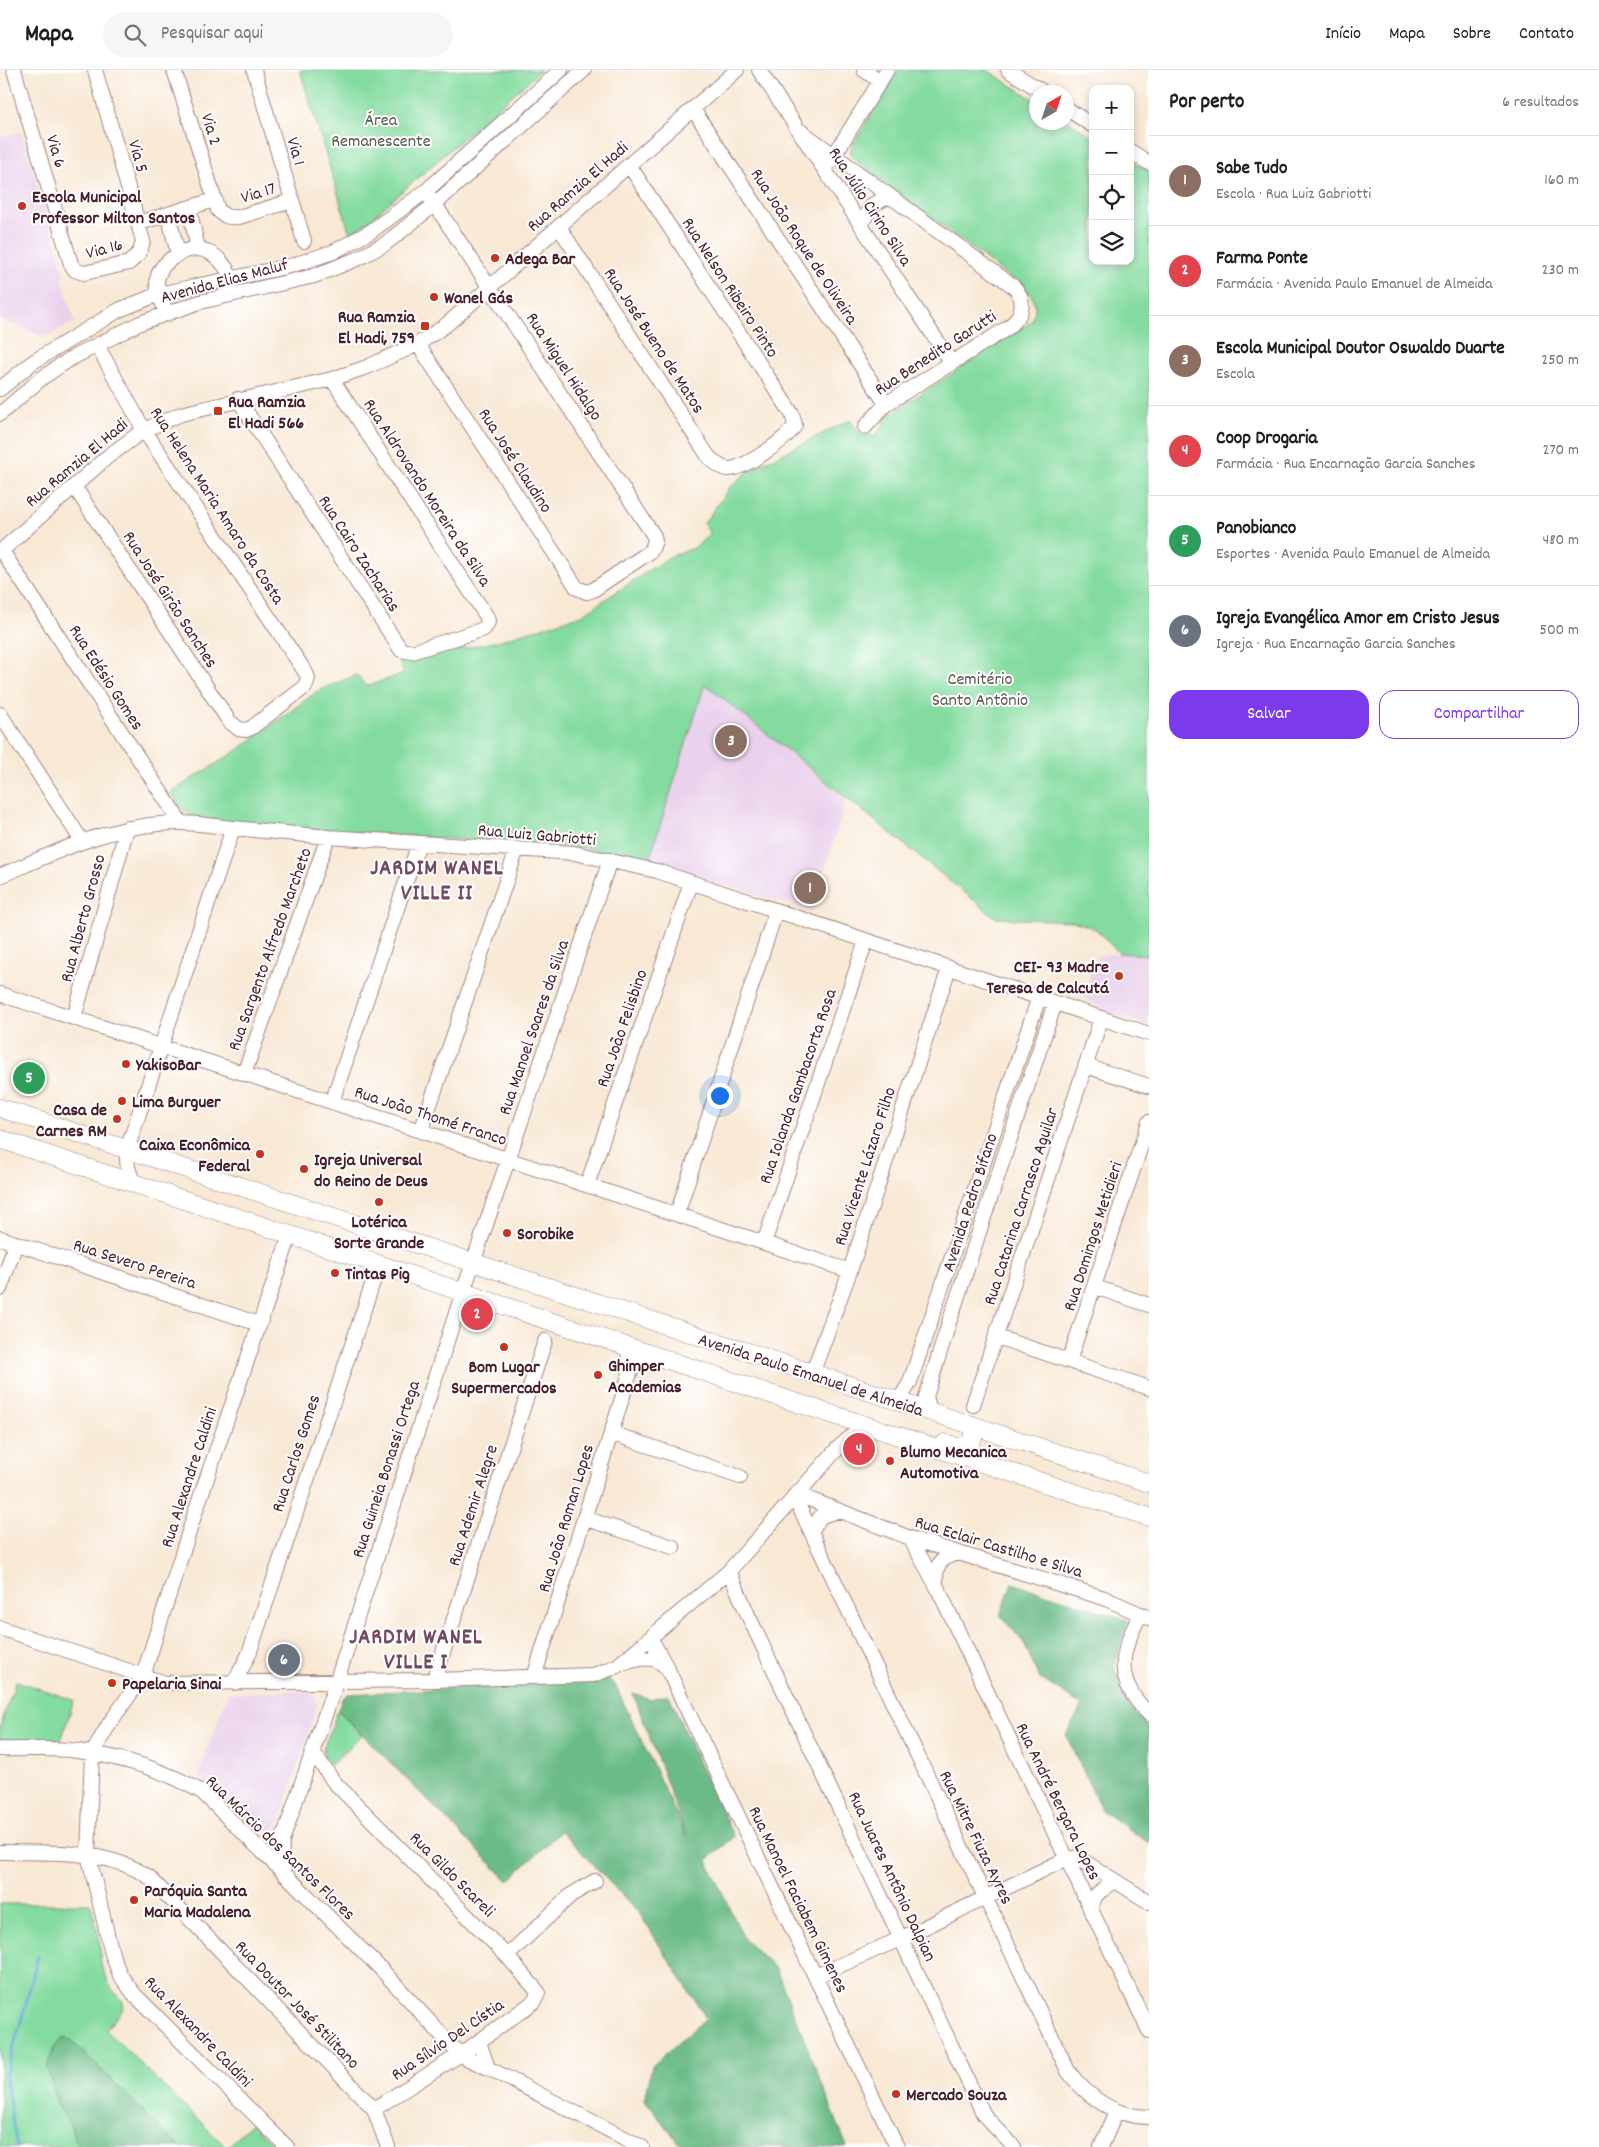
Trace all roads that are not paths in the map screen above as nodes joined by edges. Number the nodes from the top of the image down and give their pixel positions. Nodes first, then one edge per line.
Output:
1 (14, 70) edge
2 (95, 70) edge
3 (174, 70) edge
4 (254, 70) edge
5 (561, 70) edge
6 (584, 70) edge
7 (737, 70) edge
8 (759, 70) edge
9 (864, 70) edge
10 (1008, 70) edge
11 (884, 75) edge
12 (1032, 85) edge
13 (693, 109) junction
14 (1074, 113) edge
15 (1089, 123) edge
16 (798, 129) junction
17 (1134, 153) edge
18 (834, 155) junction
19 (1149, 163) edge
20 (629, 165) junction
21 (828, 175) junction
22 (426, 191) junction
23 (890, 196) junction
24 (214, 200) junction
25 (292, 202) junction
26 (435, 204) junction
27 (189, 208) junction
28 (168, 214) junction
29 (139, 223) junction
30 (861, 225) junction
31 (559, 227) junction
32 (304, 241) dead end
33 (198, 249) junction
34 (140, 252) joint
35 (178, 254) junction
36 (75, 270) joint
37 (230, 278) junction
38 (490, 287) junction
39 (159, 294) junction
40 (200, 302) junction
41 (167, 314) junction
42 (418, 344) junction
43 (97, 346) junction
44 (951, 362) junction
45 (332, 379) junction
46 (0, 389) edge
47 (238, 399) junction
48 (886, 404) junction
49 (0, 414) edge
50 (865, 427) dead end
51 (144, 430) junction
52 (726, 469) joint
53 (74, 486) junction
54 (1, 552) edge
55 (587, 592) joint
56 (487, 626) joint
57 (0, 714) edge
58 (239, 729) joint
59 (180, 823) junction
60 (126, 828) junction
61 (233, 828) junction
62 (328, 837) junction
63 (82, 841) junction
64 (419, 843) junction
65 (517, 849) junction
66 (610, 860) junction
67 (0, 876) edge
68 (691, 883) junction
69 (776, 911) junction
70 (866, 941) junction
71 (949, 968) junction
72 (0, 994) edge
73 (1039, 997) junction
74 (1055, 1003) junction
75 (74, 1018) junction
76 (1101, 1019) junction
77 (1149, 1034) edge
78 (162, 1047) junction
79 (1086, 1066) junction
80 (244, 1074) junction
81 (1149, 1086) edge
82 (332, 1102) junction
83 (0, 1108) edge
84 (1149, 1122) edge
85 (421, 1131) junction
86 (0, 1139) edge
87 (127, 1150) junction
88 (508, 1159) junction
89 (135, 1184) junction
90 (587, 1185) junction
91 (677, 1214) junction
92 (290, 1235) junction
93 (0, 1238) edge
94 (764, 1243) junction
95 (16, 1244) junction
96 (472, 1263) junction
97 (379, 1264) junction
98 (850, 1270) junction
99 (1095, 1287) junction
100 (0, 1289) edge
101 (462, 1292) junction
102 (1149, 1305) edge
103 (538, 1318) junction
104 (931, 1321) junction
105 (259, 1324) junction
106 (560, 1324) junction
107 (948, 1326) junction
108 (997, 1338) junction
109 (545, 1341) junction
110 (627, 1346) junction
111 (650, 1354) junction
112 (1069, 1361) junction
113 (631, 1370) junction
114 (812, 1374) junction
115 (1149, 1388) edge
116 (895, 1401) junction
117 (973, 1405) junction
118 (931, 1413) junction
119 (833, 1414) junction
120 (954, 1420) junction
121 (973, 1425) junction
122 (869, 1426) junction
123 (888, 1432) junction
124 (611, 1433) junction
125 (838, 1448) junction
126 (814, 1473) junction
127 (740, 1477) dead end
128 (1149, 1484) edge
129 (795, 1495) junction
130 (837, 1511) junction
131 (1149, 1516) edge
132 (584, 1518) junction
133 (772, 1521) junction
134 (811, 1531) junction
135 (910, 1538) junction
136 (933, 1546) junction
137 (673, 1547) dead end
138 (958, 1554) junction
139 (920, 1557) junction
140 (936, 1568) junction
141 (725, 1575) junction
142 (937, 1587) junction
143 (707, 1591) junction
144 (732, 1592) junction
145 (748, 1615) junction
146 (1145, 1616) edge
147 (0, 1628) edge
148 (651, 1638) junction
149 (249, 1654) junction
150 (344, 1658) junction
151 (617, 1666) junction
152 (667, 1668) junction
153 (143, 1676) junction
154 (534, 1677) junction
155 (337, 1680) junction
156 (367, 1680) junction
157 (434, 1680) junction
158 (309, 1681) junction
159 (264, 1682) junction
160 (234, 1683) junction
161 (326, 1713) junction
162 (1149, 1714) edge
163 (109, 1724) junction
164 (0, 1749) edge
165 (312, 1752) junction
166 (92, 1754) junction
167 (126, 1762) junction
168 (303, 1781) junction
169 (334, 1782) junction
170 (1056, 1840) junction
171 (282, 1841) junction
172 (254, 1843) junction
173 (0, 1852) edge
174 (88, 1854) junction
175 (1066, 1859) junction
176 (1085, 1862) junction
177 (285, 1875) junction
178 (595, 1881) dead end
179 (1114, 1881) junction
180 (985, 1897) junction
181 (1149, 1902) edge
182 (1090, 1909) junction
183 (902, 1938) junction
184 (507, 1956) junction
185 (816, 1976) junction
186 (538, 1997) joint
187 (1135, 2002) junction
188 (1149, 2010) edge
189 (1149, 2030) edge
190 (479, 2042) junction
191 (460, 2055) junction
192 (488, 2068) junction
193 (374, 2109) junction
194 (1116, 2112) junction
195 (1149, 2117) edge
196 (287, 2147) edge
197 (388, 2147) edge
198 (642, 2147) edge
199 (897, 2147) edge
200 (1014, 2147) edge
201 (1101, 2147) edge

1 - 36 street, Via 6
2 - 29 street, Via 5
3 - 24 street, Via 2
4 - 25 street, Via 1
5 - 22 street, Avenida Elias Maluf
6 - 26 street, Avenida Elias Maluf
7 - 13 street, Rua Ramzia El Hadi
8 - 16 street, Rua Júlio Cirino Silva
9 - 11 street
10 - 12 street
11 - 18 street
13 - 20 street, Rua Ramzia El Hadi
13 - 48 street, Rua João Roque de Oliveira
14 - 15 street
16 - 18 street
16 - 21 street, Rua Júlio Cirino Silva
17 - 19 street
18 - 21 street
18 - 23 street
20 - 31 street, Rua Ramzia El Hadi
20 - 52 street, Rua Nelson Ribeiro Pinto
21 - 30 street, Rua Júlio Cirino Silva
22 - 26 street
22 - 37 street, Avenida Elias Maluf
23 - 30 street
23 - 44 street, Rua Benedito Garutti
24 - 25 street, Via 17
24 - 27 street
25 - 32 street, Via 1
26 - 38 street, Rua Miguel Hidalgo
26 - 40 street, Avenida Elias Maluf
27 - 28 street
27 - 33 street
28 - 29 street
28 - 35 street
29 - 34 street, Via 5
30 - 44 street, Rua Júlio Cirino Silva
31 - 38 street, Rua Ramzia El Hadi
31 - 52 street, Rua José Bueno de Matos
33 - 35 street
33 - 37 street
34 - 36 street, Via 16
35 - 39 street
37 - 39 street, Avenida Elias Maluf
37 - 40 street
38 - 42 street, Rua Ramzia El Hadi
38 - 55 street, Rua Miguel Hidalgo
39 - 41 street
39 - 46 street, Avenida Elias Maluf
40 - 41 street, Avenida Elias Maluf
41 - 43 street, Avenida Elias Maluf
42 - 45 street, Rua Ramzia El Hadi
42 - 55 street, Rua José Claudino
43 - 49 street, Avenida Elias Maluf
43 - 51 street, Rua Helena Maria Amaro da Costa
44 - 48 street, Rua Benedito Garutti
45 - 47 street, Rua Ramzia El Hadi
45 - 56 street, Rua Aldrovando Moreira da Silva
47 - 51 street, Rua Ramzia El Hadi
47 - 56 street, Rua Cairo Zacharias
48 - 50 street, Rua Benedito Garutti
51 - 53 street, Rua Ramzia El Hadi
51 - 58 street, Rua Helena Maria Amaro da Costa
53 - 54 street, Rua Ramzia El Hadi
53 - 58 street, Rua José Girão Sanches
54 - 59 street, Rua Edésio Gomes
57 - 63 street
59 - 60 street, Rua Luiz Gabriotti
59 - 61 street, Rua Luiz Gabriotti
60 - 63 street, Rua Luiz Gabriotti
60 - 75 street, Rua Alberto Grosso
61 - 62 street, Rua Luiz Gabriotti
61 - 78 street
62 - 64 street, Rua Luiz Gabriotti
62 - 80 street, Rua Sargento Alfredo Marcheto
63 - 67 street, Rua Luiz Gabriotti
64 - 65 street, Rua Luiz Gabriotti
64 - 82 street
65 - 66 street, Rua Luiz Gabriotti
65 - 85 street
66 - 68 street, Rua Luiz Gabriotti
66 - 88 street, Rua Manoel Soares da Silva
68 - 69 street, Rua Luiz Gabriotti
68 - 90 street, Rua João Felisbino
69 - 70 street, Rua Luiz Gabriotti
69 - 91 street
70 - 71 street, Rua Luiz Gabriotti
70 - 94 street, Rua Iolanda Gambacorta Rosa
71 - 73 street, Rua Luiz Gabriotti
71 - 98 street, Rua Vicente Lázaro Filho
72 - 75 street, Rua João Thomé Franco
73 - 74 street, Rua Luiz Gabriotti
73 - 104 street, Avenida Pedro Bifano
74 - 76 street, Rua Luiz Gabriotti
74 - 107 street, Avenida Pedro Bifano
75 - 78 street, Rua João Thomé Franco
76 - 77 street, Rua Luiz Gabriotti
76 - 79 street, Rua Catarina Carrasco Aguilar
78 - 80 street, Rua João Thomé Franco
78 - 87 street
79 - 81 street
79 - 108 street, Rua Catarina Carrasco Aguilar
80 - 82 street, Rua João Thomé Franco
82 - 85 street, Rua João Thomé Franco
83 - 87 main road, Avenida Paulo Emanuel de Almeida
84 - 99 street, Rua Domingos Metidieri
85 - 88 street, Rua João Thomé Franco
86 - 89 main road, Avenida Paulo Emanuel de Almeida
87 - 89 street
87 - 96 main road, Avenida Paulo Emanuel de Almeida
88 - 90 street, Rua João Thomé Franco
88 - 96 street, Rua Manoel Soares da Silva
89 - 92 main road, Avenida Paulo Emanuel de Almeida
90 - 91 street, Rua João Thomé Franco
91 - 94 street, Rua João Thomé Franco
92 - 97 main road, Avenida Paulo Emanuel de Almeida
92 - 105 street, Rua Alexandre Caldini
93 - 95 street, Rua Severo Pereira
94 - 98 street, Rua João Thomé Franco
95 - 100 street
95 - 105 street, Rua Severo Pereira
96 - 101 street
96 - 114 main road, Avenida Paulo Emanuel de Almeida
97 - 101 main road, Avenida Paulo Emanuel de Almeida
97 - 149 street, Rua Carlos Gomes
98 - 114 street, Rua Vicente Lázaro Filho
99 - 102 street
99 - 112 street, Rua Domingos Metidieri
101 - 103 main road, Avenida Paulo Emanuel de Almeida
101 - 150 street, Rua Guineia Bonassi Ortega
103 - 106 main road, Avenida Paulo Emanuel de Almeida
103 - 109 street
104 - 107 street
104 - 116 street, Avenida Pedro Bifano
105 - 153 street, Rua Alexandre Caldini
106 - 109 street, Rua Ademir Alegre
106 - 110 main road, Avenida Paulo Emanuel de Almeida
107 - 118 street, Avenida Pedro Bifano
108 - 112 street
108 - 117 street, Rua Catarina Carrasco Aguilar
109 - 157 street, Rua Ademir Alegre
110 - 111 main road, Avenida Paulo Emanuel de Almeida
110 - 113 street, Rua João Roman Lopes
111 - 113 street
111 - 119 main road, Avenida Paulo Emanuel de Almeida
112 - 115 street
113 - 124 street, Rua João Roman Lopes
114 - 116 main road, Avenida Paulo Emanuel de Almeida
116 - 118 main road, Avenida Paulo Emanuel de Almeida
117 - 120 street
117 - 121 street, Rua Catarina Carrasco Aguilar
118 - 120 main road, Avenida Paulo Emanuel de Almeida
119 - 122 main road, Avenida Paulo Emanuel de Almeida
119 - 125 street
120 - 121 main road, Avenida Paulo Emanuel de Almeida
121 - 123 main road
121 - 128 main road, Avenida Paulo Emanuel de Almeida
122 - 123 main road, Avenida Paulo Emanuel de Almeida
122 - 125 street
123 - 131 main road, Avenida Paulo Emanuel de Almeida
124 - 127 street
124 - 132 street, Rua João Roman Lopes
125 - 126 street
126 - 129 street
126 - 130 street, Rua Eclair Castilho e Silva
129 - 130 street, Rua Eclair Castilho e Silva
129 - 133 street
129 - 134 street, Rua Mitre Fiuza Ayres
130 - 134 street
130 - 135 street, Rua Eclair Castilho e Silva
132 - 137 street
132 - 154 street, Rua João Roman Lopes
133 - 134 street, Rua Mitre Fiuza Ayres
133 - 141 street
134 - 180 street, Rua Mitre Fiuza Ayres
135 - 136 street, Rua Eclair Castilho e Silva
135 - 139 street, Rua André Bergara Lopes
136 - 138 street, Rua Eclair Castilho e Silva
136 - 139 street
136 - 140 street, Rua André Bergara Lopes
138 - 140 street
138 - 146 street, Rua Eclair Castilho e Silva
139 - 142 street, Rua André Bergara Lopes
140 - 142 street, Rua André Bergara Lopes
141 - 143 street
141 - 144 street, Rua Juares Antônio Dalpian
141 - 145 street, Rua Juares Antônio Dalpian
142 - 170 street, Rua André Bergara Lopes
143 - 144 street
143 - 148 street
144 - 145 street, Rua Juares Antônio Dalpian
145 - 183 street, Rua Juares Antônio Dalpian
146 - 162 street
147 - 153 street
148 - 151 street
148 - 152 street, Rua Manoel Faciabem Gimenes
149 - 159 street
149 - 160 street, Rua Carlos Gomes
150 - 155 street, Rua Guineia Bonassi Ortega
150 - 156 street
151 - 152 street
151 - 154 street
152 - 185 street, Rua Manoel Faciabem Gimenes
153 - 160 street
153 - 163 street, Rua Alexandre Caldini
154 - 157 street
155 - 156 street
155 - 158 street
155 - 161 street, Rua Guineia Bonassi Ortega
156 - 157 street
158 - 159 street
158 - 161 street
159 - 160 street
161 - 165 street, Rua Guineia Bonassi Ortega
163 - 166 street, Rua Alexandre Caldini
163 - 167 street
164 - 166 street, Rua Márcio dos Santos Flores
165 - 168 street, Rua Guineia Bonassi Ortega
165 - 169 street, Rua Gildo Scareli
166 - 167 street, Rua Márcio dos Santos Flores
166 - 174 street, Rua Alexandre Caldini
167 - 172 street, Rua Márcio dos Santos Flores
168 - 169 street
168 - 171 street, Rua Guineia Bonassi Ortega
169 - 184 street, Rua Gildo Scareli
170 - 175 street, Rua André Bergara Lopes
170 - 176 street
171 - 172 street
171 - 177 street, Rua Guineia Bonassi Ortega
172 - 177 street, Rua Márcio dos Santos Flores
173 - 174 street, Rua Doutor José Stilitano
174 - 193 street, Rua Doutor José Stilitano
174 - 196 street, Rua Alexandre Caldini
175 - 176 street
175 - 180 street
175 - 182 street, Rua André Bergara Lopes
176 - 179 street
177 - 191 street, Rua Márcio dos Santos Flores
178 - 184 street
179 - 181 street
179 - 182 street
180 - 183 street
180 - 194 street, Rua Mitre Fiuza Ayres
182 - 187 street, Rua André Bergara Lopes
183 - 185 street
183 - 200 street, Rua Juares Antônio Dalpian
184 - 186 street, Rua Gildo Scareli
185 - 199 street, Rua Manoel Faciabem Gimenes
186 - 190 street, Rua Sílvio Del Cístia
187 - 188 street
187 - 189 street, Rua André Bergara Lopes
190 - 191 street, Rua Sílvio Del Cístia
190 - 192 street
191 - 192 street, Rua Márcio dos Santos Flores
191 - 193 street, Rua Sílvio Del Cístia
192 - 198 street, Rua Márcio dos Santos Flores
193 - 197 street, Rua Doutor José Stilitano
194 - 195 street, Rua Mitre Fiuza Ayres
194 - 201 street

